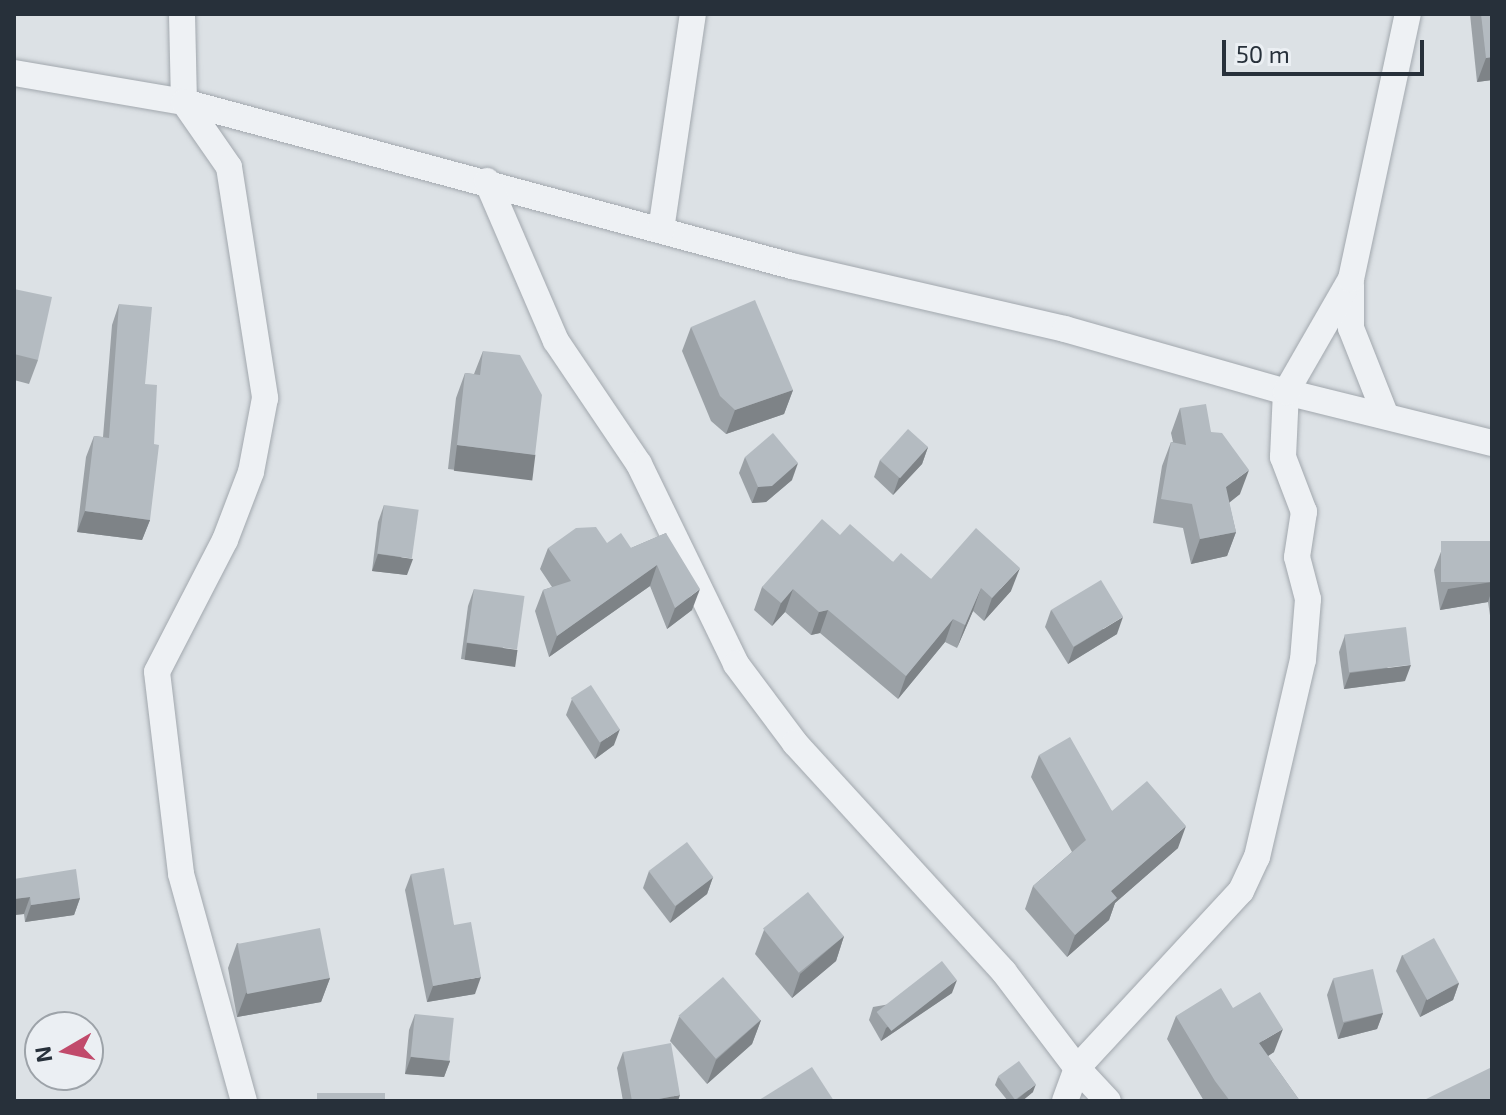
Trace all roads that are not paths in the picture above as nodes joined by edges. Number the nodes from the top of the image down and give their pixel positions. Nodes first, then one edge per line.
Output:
1 (182, 14) edge
2 (693, 14) edge
3 (1408, 14) edge
4 (14, 73) edge
5 (184, 102) junction
6 (487, 181) junction
7 (661, 230) junction
8 (1351, 279) junction
9 (1286, 392) junction
10 (1385, 414) junction
11 (1492, 443) edge
12 (1077, 1068) junction
13 (244, 1101) edge
14 (1065, 1101) edge
15 (1108, 1101) edge

1 - 5 street
2 - 7 street
3 - 8 street
4 - 5 street
5 - 6 street
5 - 13 street
6 - 7 street
6 - 12 street
7 - 9 street
8 - 9 street
8 - 10 street
9 - 10 street
9 - 12 street
10 - 11 street
12 - 14 street
12 - 15 street

